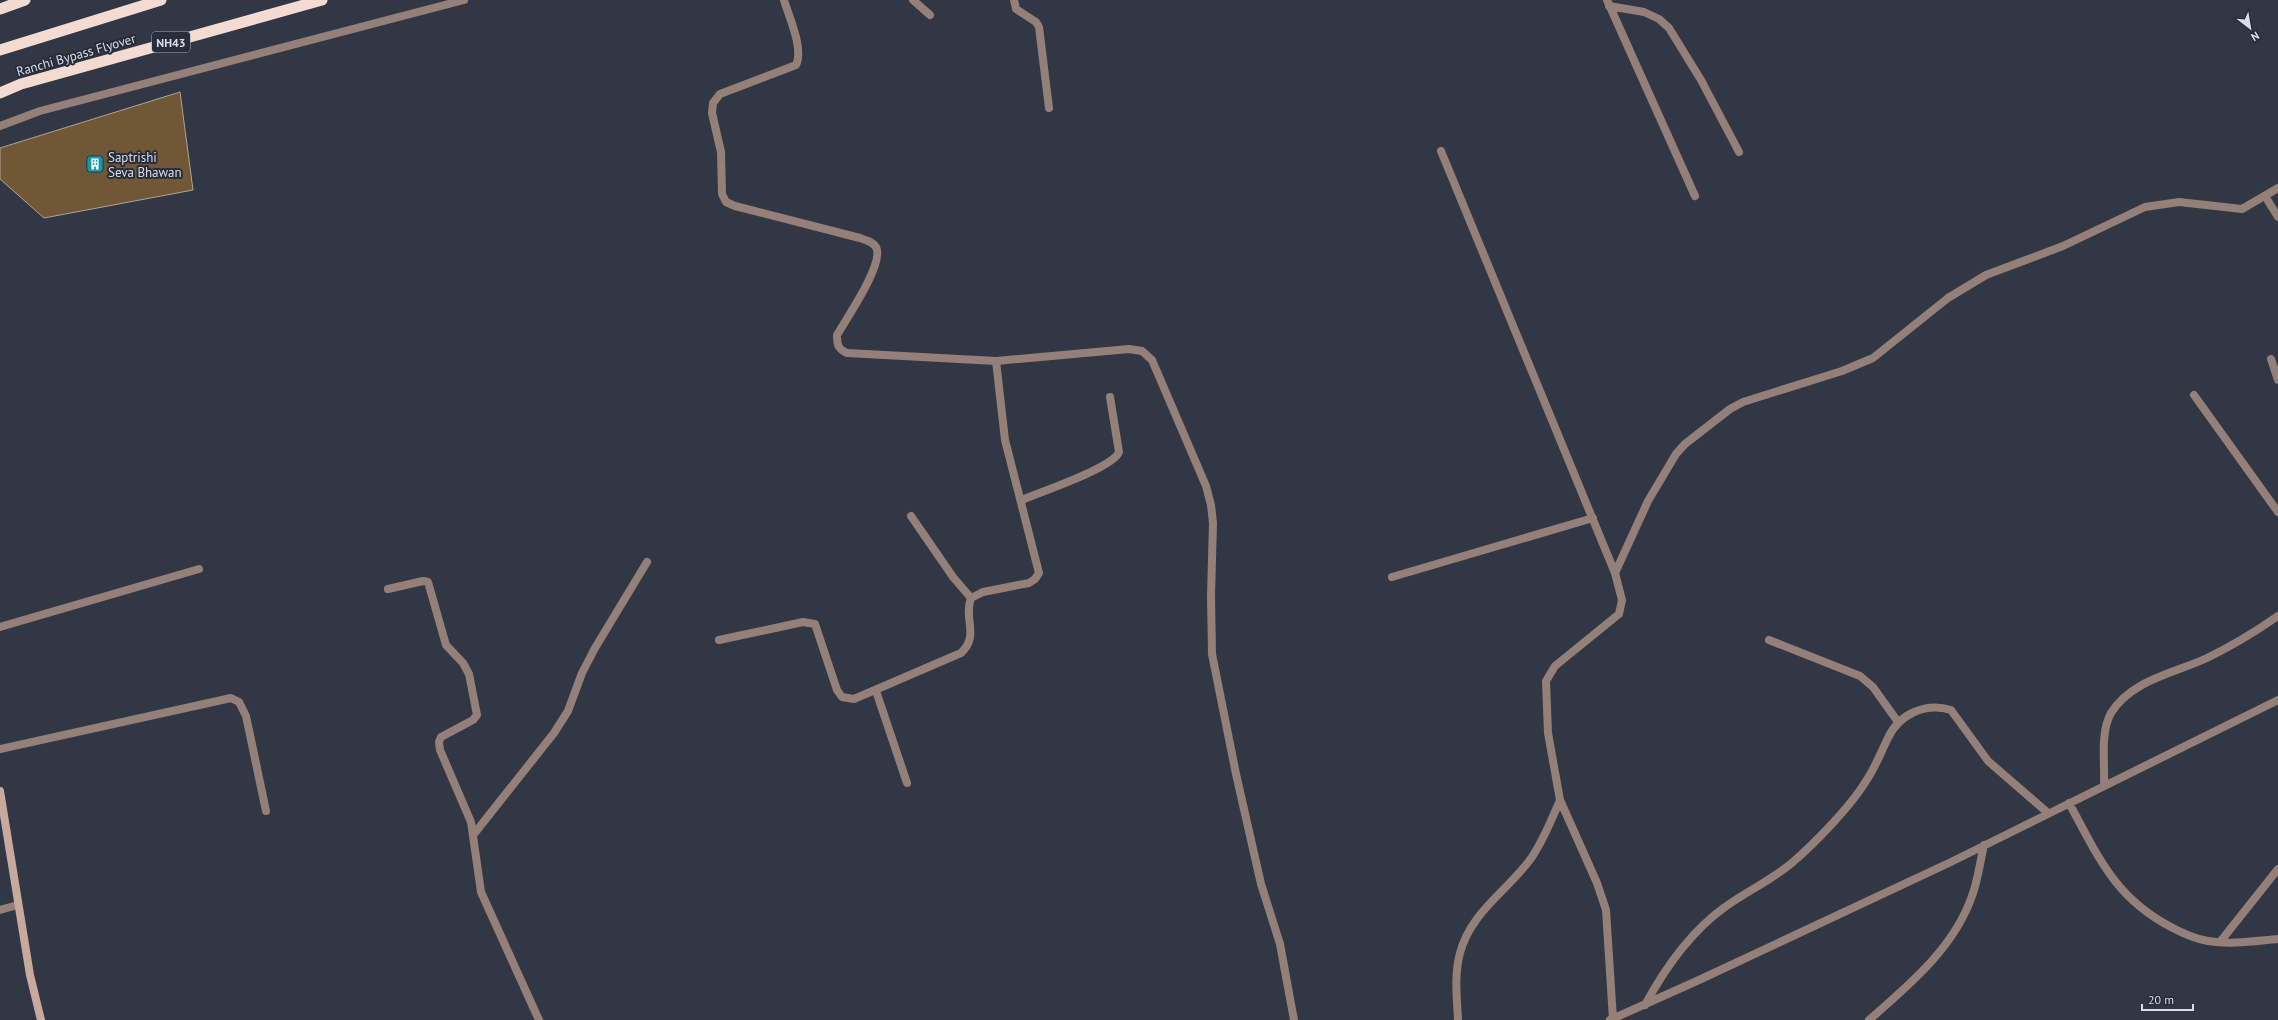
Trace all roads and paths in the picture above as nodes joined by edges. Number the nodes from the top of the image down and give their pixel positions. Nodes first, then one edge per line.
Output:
1 (25, 0) edge
2 (161, 0) edge
3 (322, 0) edge
4 (464, 0) edge
5 (784, 0) edge
6 (913, 0) edge
7 (1014, 0) edge
8 (1608, 3) edge
9 (0, 9) edge
10 (930, 15) dead end
11 (0, 50) edge
12 (0, 93) edge
13 (1049, 108) dead end
14 (0, 126) edge
15 (1441, 151) dead end
16 (1739, 152) dead end
17 (2278, 188) edge
18 (1695, 196) dead end
19 (2265, 196) junction
20 (2278, 217) edge
21 (2271, 359) dead end
22 (996, 361) junction
23 (2278, 380) edge
24 (2194, 395) dead end
25 (1110, 397) dead end
26 (1022, 500) junction
27 (2277, 509) edge
28 (911, 516) dead end
29 (1593, 518) junction
30 (647, 562) dead end
31 (199, 569) dead end
32 (1615, 573) junction
33 (1392, 577) dead end
34 (388, 589) dead end
35 (971, 598) junction
36 (2278, 616) edge
37 (0, 627) edge
38 (719, 640) dead end
39 (1769, 640) dead end
40 (876, 691) junction
41 (2278, 700) edge
42 (1898, 722) junction
43 (0, 749) edge
44 (907, 783) dead end
45 (2104, 785) junction
46 (0, 791) edge
47 (1560, 800) junction
48 (2069, 803) junction
49 (266, 811) dead end
50 (2048, 813) junction
51 (474, 834) junction
52 (1984, 845) junction
53 (2278, 869) edge
54 (18, 905) junction
55 (0, 910) edge
56 (2278, 939) edge
57 (2220, 942) junction
58 (1644, 1005) junction
59 (1611, 1019) edge
60 (40, 1020) edge
61 (538, 1020) edge
62 (1294, 1020) edge
63 (1458, 1020) edge
64 (1869, 1020) edge

1 - 9 highway
2 - 11 highway, Ranchi Bypass Flyover
3 - 12 highway, Ranchi Bypass Flyover / NH43
4 - 14 street
5 - 22 street
6 - 10 street
7 - 13 street
8 - 16 street
8 - 18 street
15 - 29 street
17 - 19 street
19 - 20 street
19 - 32 street
21 - 23 street
22 - 26 street
22 - 62 street
24 - 27 street
25 - 26 street
26 - 35 street
28 - 35 street
29 - 32 street
29 - 33 street
30 - 51 street
31 - 37 street
32 - 47 street
34 - 51 street
35 - 40 street
36 - 45 street
38 - 40 street
39 - 42 street
40 - 44 street
41 - 45 street
42 - 50 street
42 - 58 street
43 - 49 street
45 - 48 street
46 - 54 main road
47 - 59 street
47 - 63 street
48 - 50 street
48 - 57 street
50 - 52 street
51 - 61 street
52 - 58 street
52 - 64 street
53 - 57 street
54 - 55 street
54 - 60 main road
56 - 57 street
58 - 59 street

